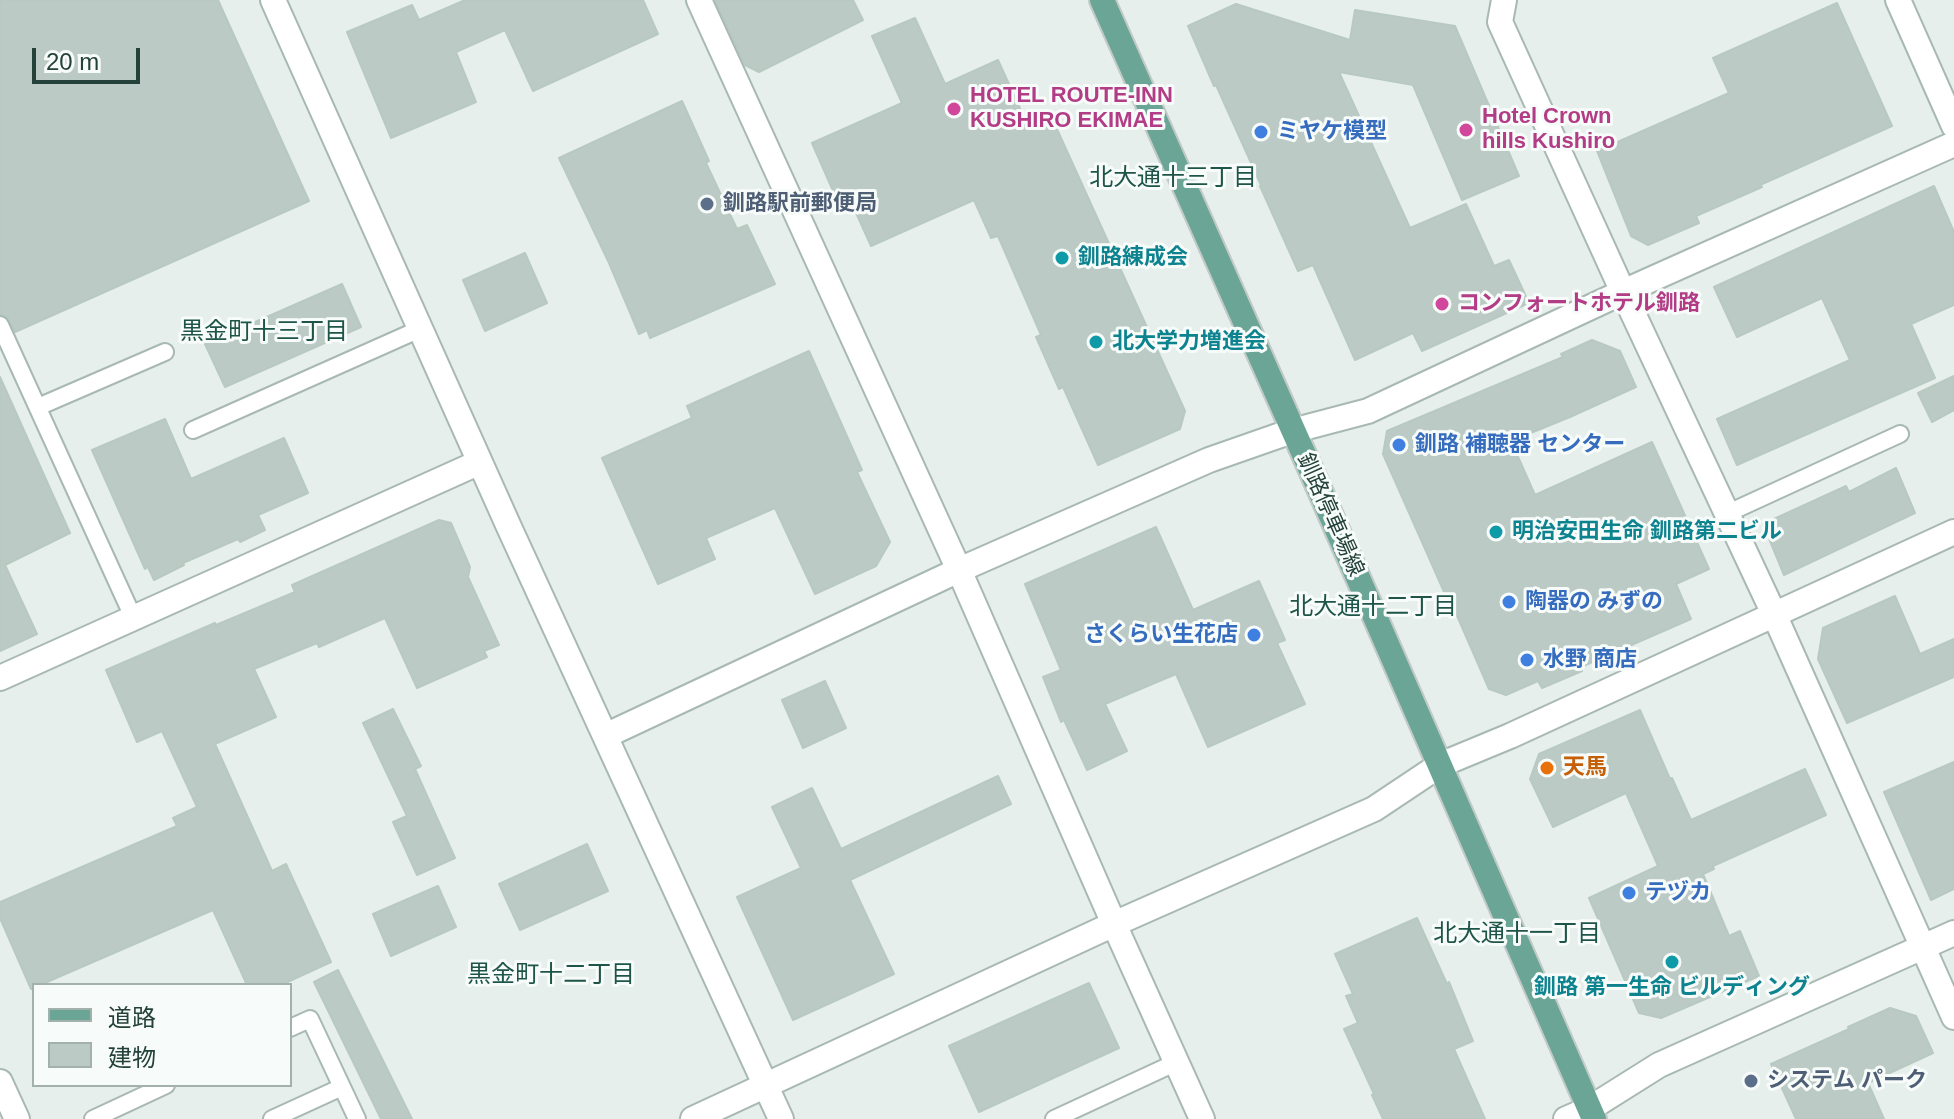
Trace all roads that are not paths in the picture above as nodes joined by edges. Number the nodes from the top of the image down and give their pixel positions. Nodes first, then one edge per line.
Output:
1 (273, 0) edge
2 (699, 0) edge
3 (1102, 0) edge
4 (1504, 0) edge
5 (1898, 0) edge
6 (1954, 126) edge
7 (1954, 144) edge
8 (1623, 292) junction
9 (0, 325) edge
10 (420, 329) junction
11 (165, 352) dead end
12 (38, 407) junction
13 (193, 430) dead end
14 (1292, 431) junction
15 (1900, 434) dead end
16 (480, 462) junction
17 (1726, 514) junction
18 (1954, 532) edge
19 (959, 570) junction
20 (1774, 614) junction
21 (133, 617) junction
22 (0, 678) edge
23 (605, 736) junction
24 (1440, 765) junction
25 (1114, 924) junction
26 (1954, 933) edge
27 (1922, 948) junction
28 (1954, 1017) edge
29 (292, 1027) edge
30 (1177, 1062) junction
31 (0, 1082) edge
32 (766, 1085) junction
33 (162, 1087) edge
34 (342, 1087) junction
35 (1591, 1114) edge
36 (17, 1119) edge
37 (93, 1119) edge
38 (272, 1119) edge
39 (357, 1119) edge
40 (693, 1119) edge
41 (781, 1119) edge
42 (1054, 1119) edge
43 (1202, 1119) edge
44 (1566, 1119) edge

1 - 10 street
2 - 19 street
3 - 14 main road, 釧路停車場線
4 - 8 street
5 - 6 street
7 - 8 street
8 - 14 street
8 - 17 street
9 - 12 lane
10 - 13 lane
10 - 16 street
11 - 12 lane
12 - 21 lane
14 - 19 street
14 - 24 main road, 釧路停車場線
15 - 17 lane
16 - 21 street
16 - 23 street
17 - 20 street
18 - 20 street
19 - 23 street
19 - 25 street
20 - 24 street
20 - 27 street
21 - 22 street
23 - 32 street
24 - 25 street
24 - 35 main road, 釧路停車場線
25 - 30 street
25 - 32 street
26 - 27 street
27 - 28 street
27 - 35 street
29 - 34 lane
30 - 42 lane
30 - 43 street
31 - 36 street
32 - 40 street
32 - 41 street
33 - 37 lane
34 - 38 lane
34 - 39 lane
35 - 44 street

